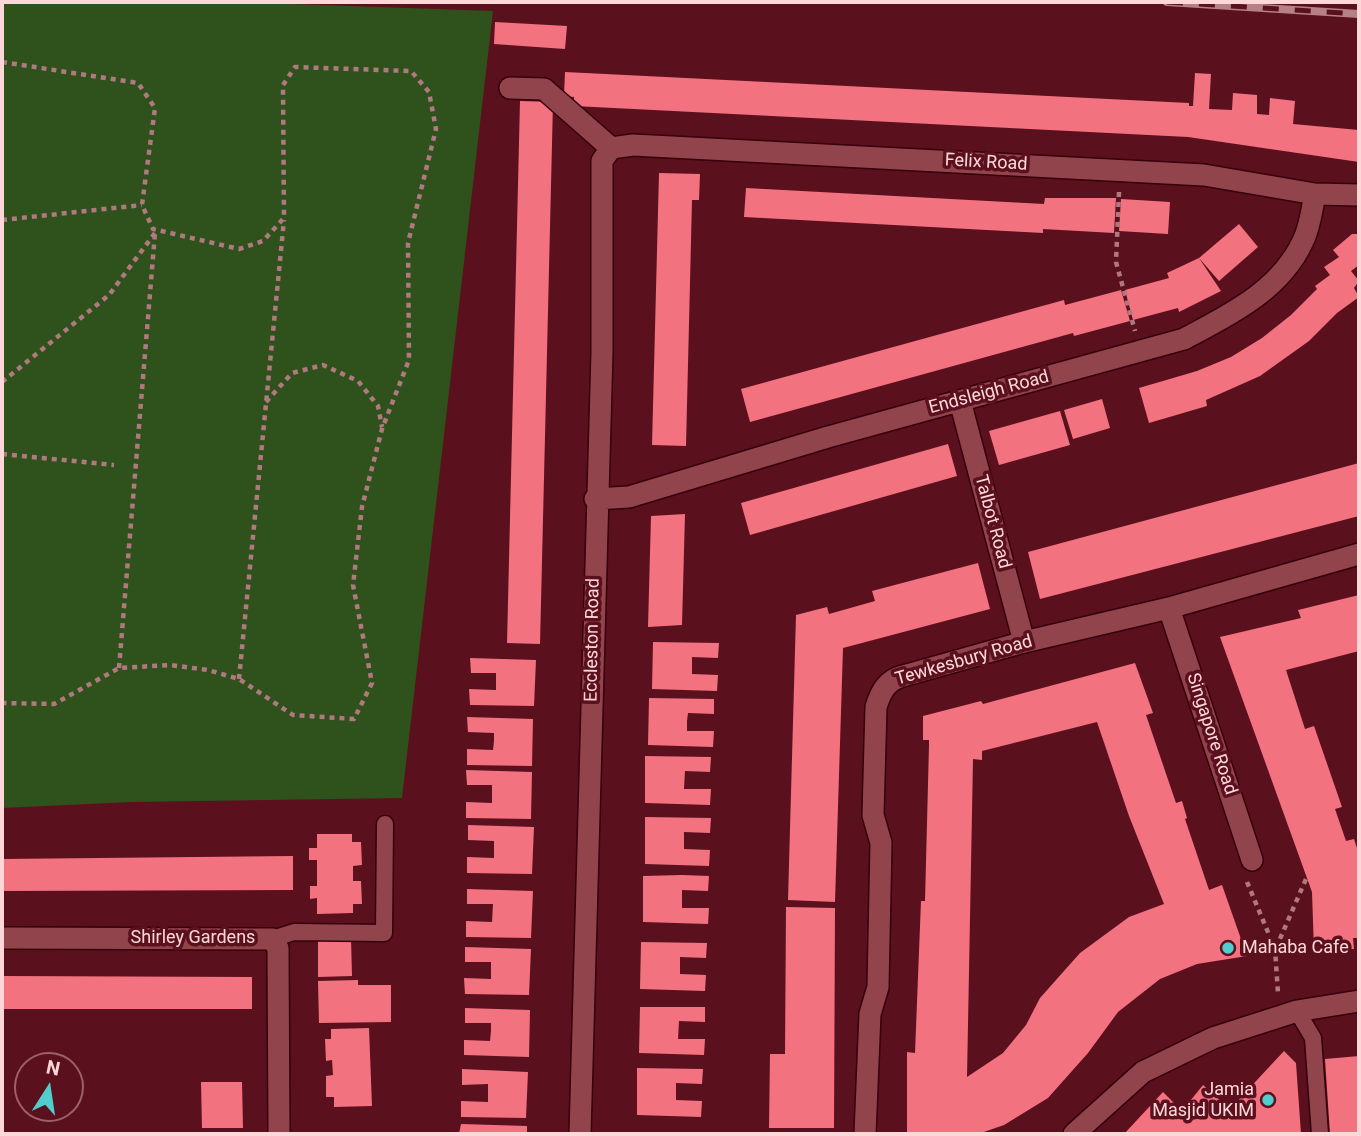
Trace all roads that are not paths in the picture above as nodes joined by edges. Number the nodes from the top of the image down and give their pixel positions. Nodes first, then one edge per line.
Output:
1 (510, 88) dead end
2 (611, 148) junction
3 (1315, 194) junction
4 (1359, 195) edge
5 (960, 401) junction
6 (595, 499) junction
7 (1359, 554) edge
8 (1169, 608) junction
9 (1024, 642) junction
10 (385, 824) dead end
11 (1252, 860) road end
12 (2, 938) edge
13 (272, 939) junction
14 (1359, 1001) edge
15 (1288, 1014) junction
16 (279, 1134) edge
17 (580, 1134) edge
18 (865, 1134) edge
19 (1074, 1134) edge
20 (1320, 1134) edge

1 - 2 street
2 - 3 street, Felix Road
2 - 6 street, Eccleston Road
3 - 4 street, Felix Road
3 - 5 street, Endsleigh Road
5 - 6 street, Endsleigh Road
5 - 9 street, Talbot Road
6 - 17 street, Eccleston Road
7 - 8 street, Tewkesbury Road
8 - 9 street, Tewkesbury Road
8 - 11 street, Singapore Road
9 - 18 street, Tewkesbury Road
10 - 13 lane
12 - 13 street, Shirley Gardens
13 - 16 street, Shirley Gardens
14 - 15 street
15 - 19 street
15 - 20 lane

